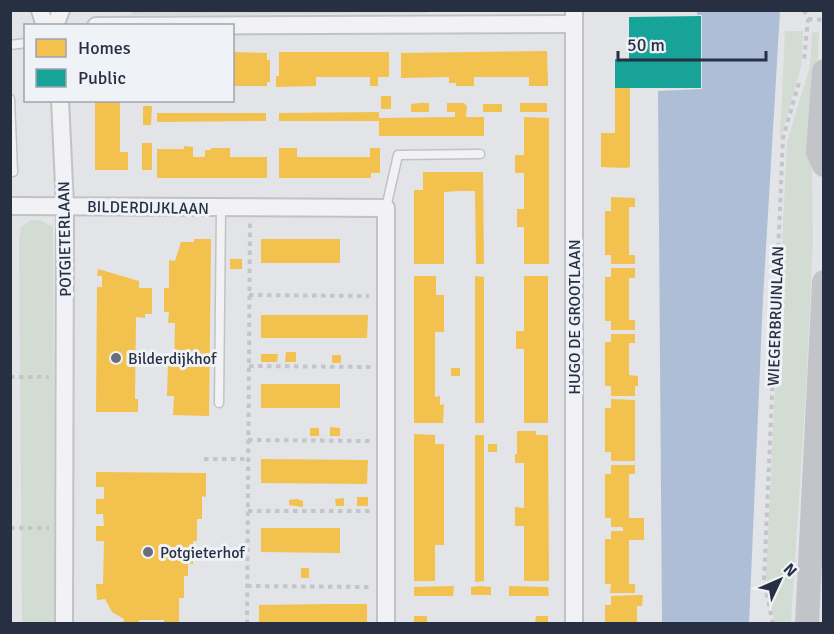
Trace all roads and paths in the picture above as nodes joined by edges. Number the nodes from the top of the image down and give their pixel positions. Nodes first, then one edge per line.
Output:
1 (804, 10) edge
2 (574, 17) edge
3 (808, 19) junction
4 (824, 20) edge
5 (202, 24) edge
6 (810, 71) edge
7 (10, 99) edge
8 (60, 102) edge
9 (480, 153) dead end
10 (824, 165) edge
11 (13, 172) dead end
12 (10, 206) edge
13 (65, 206) junction
14 (221, 208) junction
15 (250, 208) junction
16 (386, 208) junction
17 (824, 282) edge
18 (249, 295) junction
19 (386, 297) junction
20 (249, 366) junction
21 (386, 367) junction
22 (10, 377) edge
23 (65, 377) junction
24 (219, 403) dead end
25 (821, 410) edge
26 (248, 440) junction
27 (386, 441) junction
28 (204, 459) dead end
29 (248, 459) junction
30 (248, 511) junction
31 (386, 511) junction
32 (10, 528) edge
33 (64, 528) junction
34 (247, 586) junction
35 (386, 587) junction
36 (64, 624) edge
37 (247, 624) edge
38 (386, 624) edge
39 (574, 624) edge
40 (773, 624) edge
41 (807, 624) edge

1 - 3 path, WIEGERBRUINLAAN
2 - 5 street
2 - 39 street, HUGO DE GROOTLAAN
3 - 4 path
3 - 6 path, WIEGERBRUINLAAN
6 - 10 street
6 - 40 path, WIEGERBRUINLAAN
7 - 11 lane
8 - 13 street, POTGIETERLAAN
9 - 16 lane
12 - 13 street, BILDERDIJKLAAN
13 - 14 street, BILDERDIJKLAAN
13 - 23 street, POTGIETERLAAN
14 - 15 street, BILDERDIJKLAAN
14 - 24 lane
15 - 16 street, BILDERDIJKLAAN
15 - 18 path
16 - 19 street
17 - 25 street
18 - 19 path
18 - 20 path
19 - 21 street
20 - 21 path
20 - 26 path
21 - 27 street
22 - 23 path
23 - 33 street, POTGIETERLAAN
25 - 41 street
26 - 27 path
26 - 29 path
27 - 31 street
28 - 29 path
29 - 30 path
30 - 31 path
30 - 34 path
31 - 35 street
32 - 33 path
33 - 36 street, POTGIETERLAAN
34 - 35 path
34 - 37 path
35 - 38 street

